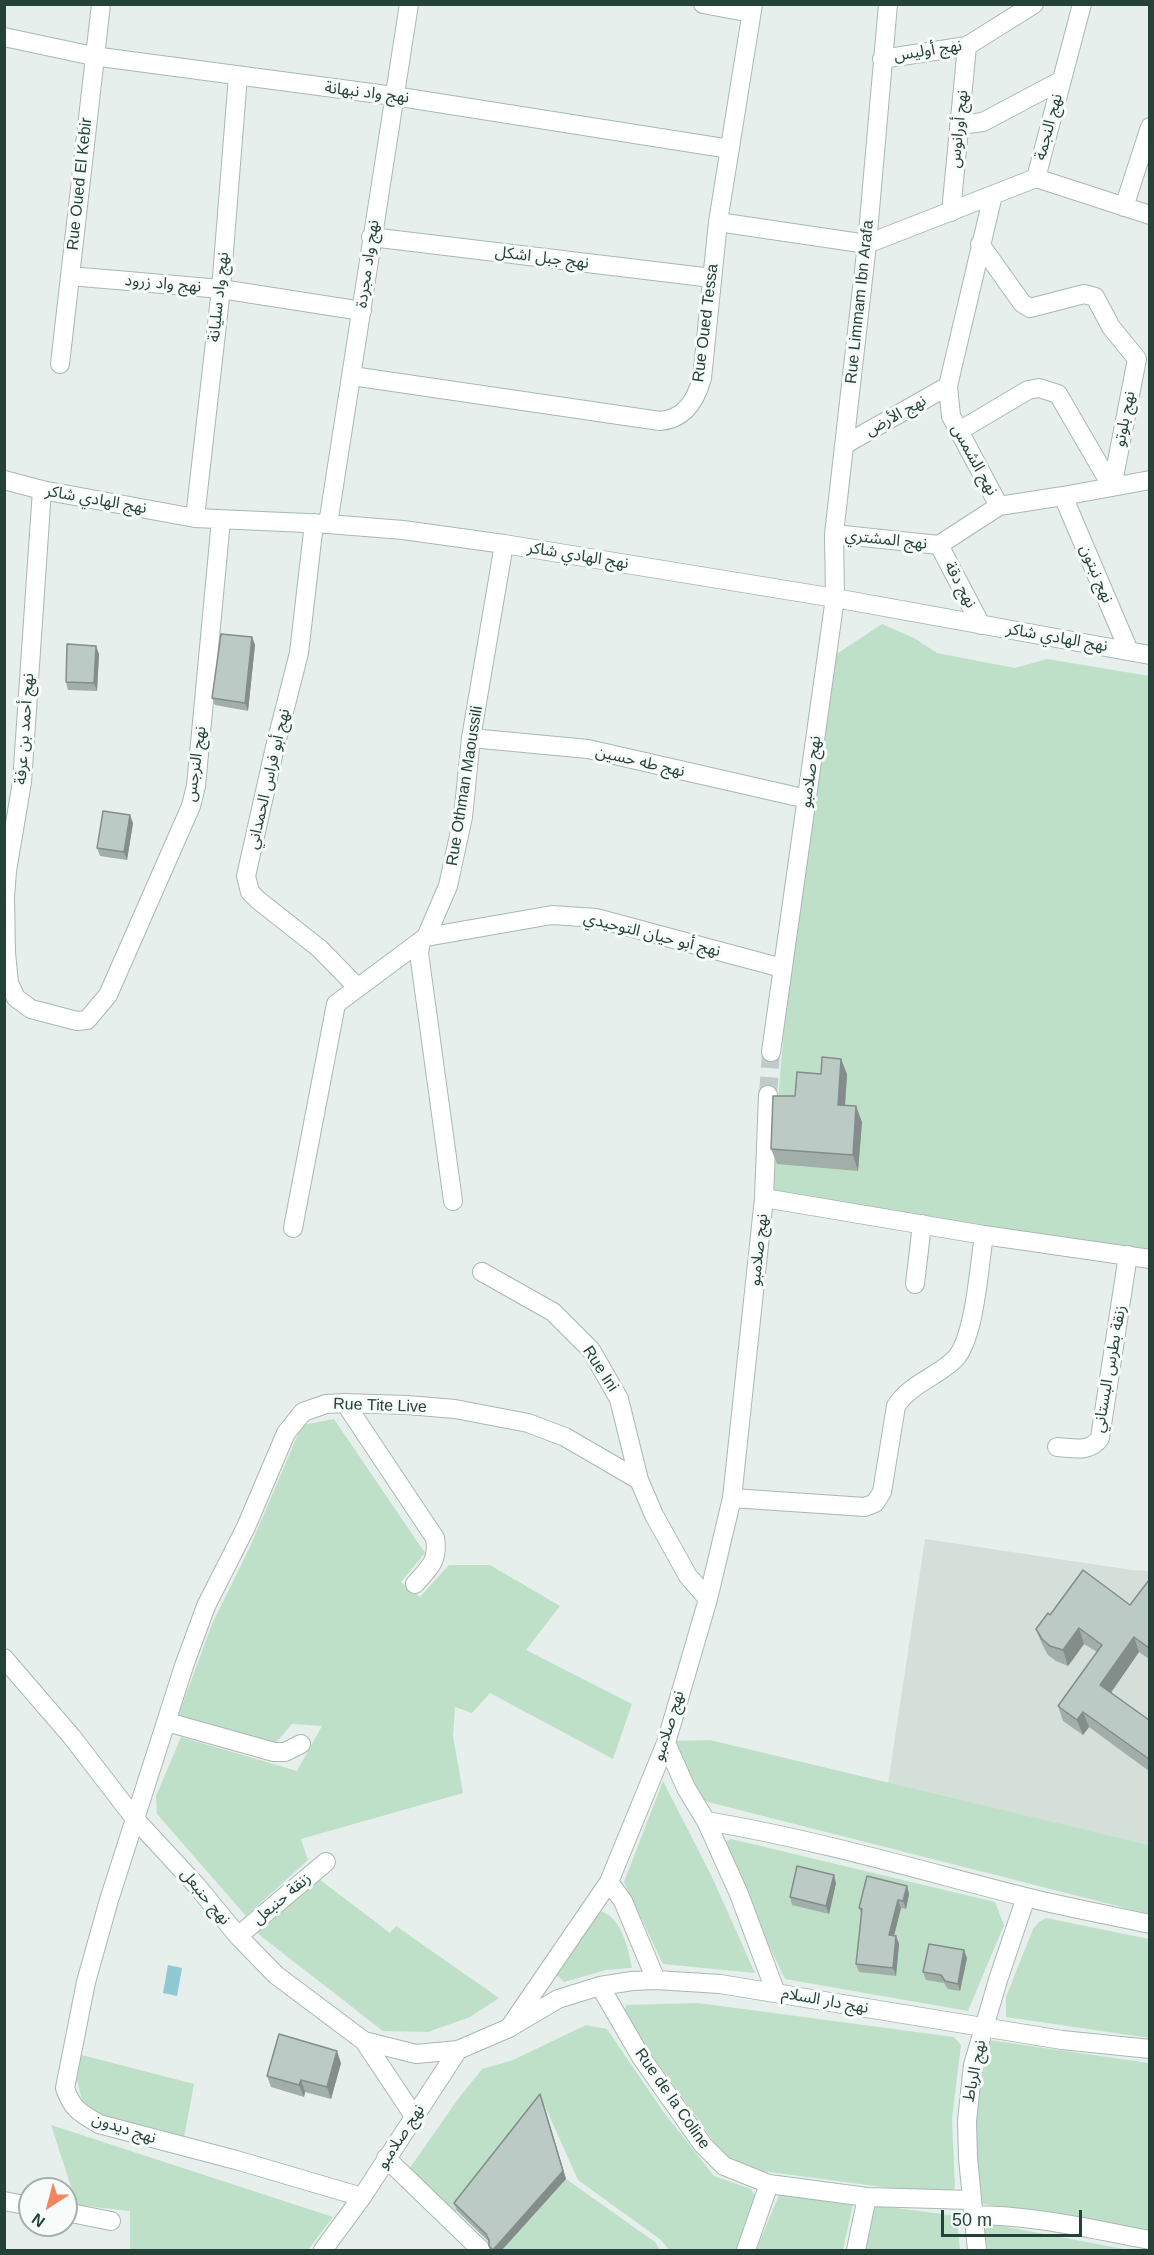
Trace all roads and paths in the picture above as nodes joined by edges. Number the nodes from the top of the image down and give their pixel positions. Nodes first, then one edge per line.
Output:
1 (101, 4) edge
2 (409, 4) edge
3 (703, 4) edge
4 (888, 4) edge
5 (1034, 4) edge
6 (1082, 4) edge
7 (752, 9) edge
8 (4, 37) edge
9 (967, 46) junction
10 (93, 56) junction
11 (882, 59) junction
12 (238, 76) junction
13 (1062, 80) junction
14 (394, 96) junction
15 (959, 125) junction
16 (1149, 127) edge
17 (730, 149) junction
18 (1035, 178) junction
19 (993, 195) junction
20 (1124, 207) junction
21 (951, 212) junction
22 (1149, 216) edge
23 (718, 222) junction
24 (371, 237) junction
25 (867, 244) junction
26 (980, 244) junction
27 (70, 276) junction
28 (712, 278) junction
29 (221, 289) junction
30 (362, 310) junction
31 (1143, 357) edge
32 (60, 364) dead end
33 (352, 376) junction
34 (948, 386) junction
35 (959, 431) junction
36 (844, 445) junction
37 (4, 480) edge
38 (1149, 480) edge
39 (1112, 487) junction
40 (42, 490) junction
41 (1063, 496) junction
42 (999, 506) junction
43 (195, 518) junction
44 (221, 520) junction
45 (321, 524) junction
46 (834, 534) junction
47 (504, 544) junction
48 (939, 545) junction
49 (835, 598) junction
50 (981, 625) junction
51 (1129, 651) junction
52 (1149, 655) edge
53 (471, 738) junction
54 (807, 799) junction
55 (9, 827) edge
56 (426, 937) junction
57 (782, 968) junction
58 (357, 987) junction
59 (87, 1020) joint
60 (771, 1052) tunnel mouth
61 (768, 1095) tunnel mouth
62 (764, 1198) junction
63 (453, 1202) dead end
64 (922, 1224) junction
65 (293, 1228) dead end
66 (984, 1235) junction
67 (1128, 1255) junction
68 (1149, 1259) edge
69 (482, 1272) dead end
70 (915, 1284) dead end
71 (345, 1403) junction
72 (1057, 1447) dead end
73 (639, 1480) junction
74 (732, 1498) junction
75 (415, 1584) dead end
76 (708, 1599) junction
77 (4, 1658) edge
78 (167, 1722) junction
79 (666, 1743) junction
80 (301, 1744) dead end
81 (135, 1819) junction
82 (706, 1821) junction
83 (326, 1862) dead end
84 (609, 1882) junction
85 (1026, 1897) junction
86 (1149, 1924) edge
87 (238, 1936) junction
88 (656, 1980) junction
89 (600, 1986) junction
90 (776, 1993) junction
91 (509, 2028) junction
92 (984, 2028) junction
93 (364, 2041) junction
94 (1149, 2049) edge
95 (458, 2050) junction
96 (414, 2116) junction
97 (386, 2158) junction
98 (770, 2184) junction
99 (362, 2197) junction
100 (867, 2197) junction
101 (972, 2208) junction
102 (78, 2214) edge
103 (111, 2221) dead end
104 (1149, 2240) edge
105 (323, 2250) edge
106 (481, 2250) edge
107 (746, 2250) edge
108 (856, 2250) edge
109 (977, 2250) edge

1 - 10 street, Rue Oued El Kebir
2 - 14 street, نهج واد مجردة
3 - 7 street
4 - 11 street, Rue Limmam Ibn Arafa
5 - 9 street, نهج أوليس
6 - 13 street, نهج النجمة
7 - 17 street, Rue Oued Tessa
8 - 10 street, نهج واد نبهانة
9 - 11 street, نهج أوليس
9 - 15 street, نهج أورانوس
10 - 12 street, نهج واد نبهانة
10 - 27 street, Rue Oued El Kebir
11 - 25 street, Rue Limmam Ibn Arafa
12 - 14 street, نهج واد نبهانة
12 - 29 street, نهج واد سليانة
13 - 15 street
13 - 18 street, نهج النجمة
14 - 17 street, نهج واد نبهانة
14 - 24 street, نهج واد مجردة
15 - 21 street, نهج أورانوس
16 - 20 street
17 - 23 street, Rue Oued Tessa
18 - 19 street, نهج النجمة
18 - 20 street
19 - 21 street, نهج النجمة
19 - 26 street, نهج الشمس
20 - 22 street
21 - 25 street, نهج النجمة
23 - 25 street
23 - 28 street, Rue Oued Tessa
24 - 28 street, نهج جبل اشكل
24 - 30 street, نهج واد مجردة
25 - 36 street, Rue Limmam Ibn Arafa
26 - 31 street, نهج بلوتو
26 - 34 street, نهج الشمس
27 - 29 street, نهج واد زرود
27 - 32 street, Rue Oued El Kebir
28 - 33 street, Rue Oued Tessa
29 - 30 street, نهج واد زرود
29 - 43 street, نهج واد سليانة
30 - 33 street, نهج واد مجردة
31 - 39 street, نهج بلوتو
33 - 45 street, نهج واد مجردة
34 - 35 street, نهج الشمس
34 - 36 street, نهج الأرض
35 - 39 street
35 - 42 street, نهج الشمس
36 - 46 street, Rue Limmam Ibn Arafa
37 - 40 street, نهج الهادي شاكر
38 - 39 street, نهج الشمس
39 - 41 street, نهج الشمس
40 - 43 street, نهج الهادي شاكر
40 - 55 street, نهج أحمد بن عرفة
41 - 42 street, نهج الشمس
41 - 51 street, نهج نبتون
42 - 48 street, نهج المشتري
43 - 44 street, نهج الهادي شاكر
44 - 45 street, نهج الهادي شاكر
44 - 59 street, نهج النرجس
45 - 47 street, نهج الهادي شاكر
45 - 58 street, نهج أبو فراس الحمداني
46 - 48 street, نهج المشتري
46 - 49 street, Rue Limmam Ibn Arafa
47 - 49 street, نهج الهادي شاكر
47 - 53 street, Rue Othman Maoussili
48 - 50 street, نهج دقة
49 - 50 street, نهج الهادي شاكر
49 - 54 street, نهج صلامبو
50 - 51 street, نهج الهادي شاكر
51 - 52 street, نهج الهادي شاكر
53 - 54 street, نهج طه حسين
53 - 56 street, Rue Othman Maoussili
54 - 57 street, نهج صلامبو
55 - 59 street, نهج أحمد بن عرفة
56 - 57 street, نهج أبو حيان التوحيدي
56 - 58 street, نهج أبو حيان التوحيدي
56 - 63 street, Rue Othman Maoussili
57 - 60 street, نهج صلامبو
58 - 65 street, نهج أبو حيان التوحيدي
61 - 62 street, نهج صلامبو
62 - 64 street
62 - 74 street, نهج صلامبو
64 - 66 street
64 - 70 street
66 - 67 street
66 - 74 street
67 - 68 street
67 - 72 street, زنقة بطرس البستاني
69 - 73 street, Rue Ini
71 - 73 street, Rue Tite Live
71 - 75 street
71 - 78 street, Rue Tite Live
73 - 76 street
74 - 76 street, نهج صلامبو
76 - 79 street, نهج صلامبو
77 - 81 street, نهج حنبعل
78 - 80 street
78 - 81 street, Rue Tite Live
79 - 82 street
79 - 84 street, نهج صلامبو
81 - 87 street, نهج حنبعل
81 - 99 street, نهج ديدون
82 - 85 street
82 - 90 street
83 - 87 street, زنقة حنبعل
84 - 88 street
84 - 91 street, نهج صلامبو
85 - 86 street
85 - 92 street, نهج الرباط
87 - 93 street, نهج حنبعل
88 - 89 street, نهج دار السلام
88 - 90 street, نهج دار السلام
89 - 91 street, نهج دار السلام
89 - 98 street, Rue de la Coline
90 - 92 street, نهج دار السلام
91 - 95 street
92 - 94 street, نهج دار السلام
92 - 101 street, نهج الرباط
93 - 95 street, نهج حنبعل
93 - 96 street
95 - 96 street, نهج صلامبو
96 - 97 street, نهج صلامبو
97 - 99 street, نهج صلامبو
97 - 106 street
98 - 100 street, Rue de la Coline
98 - 107 street
99 - 105 street, نهج صلامبو
100 - 101 street, Rue de la Coline
100 - 108 street
101 - 104 street, Rue de la Coline
101 - 109 street, نهج الرباط
102 - 103 street

